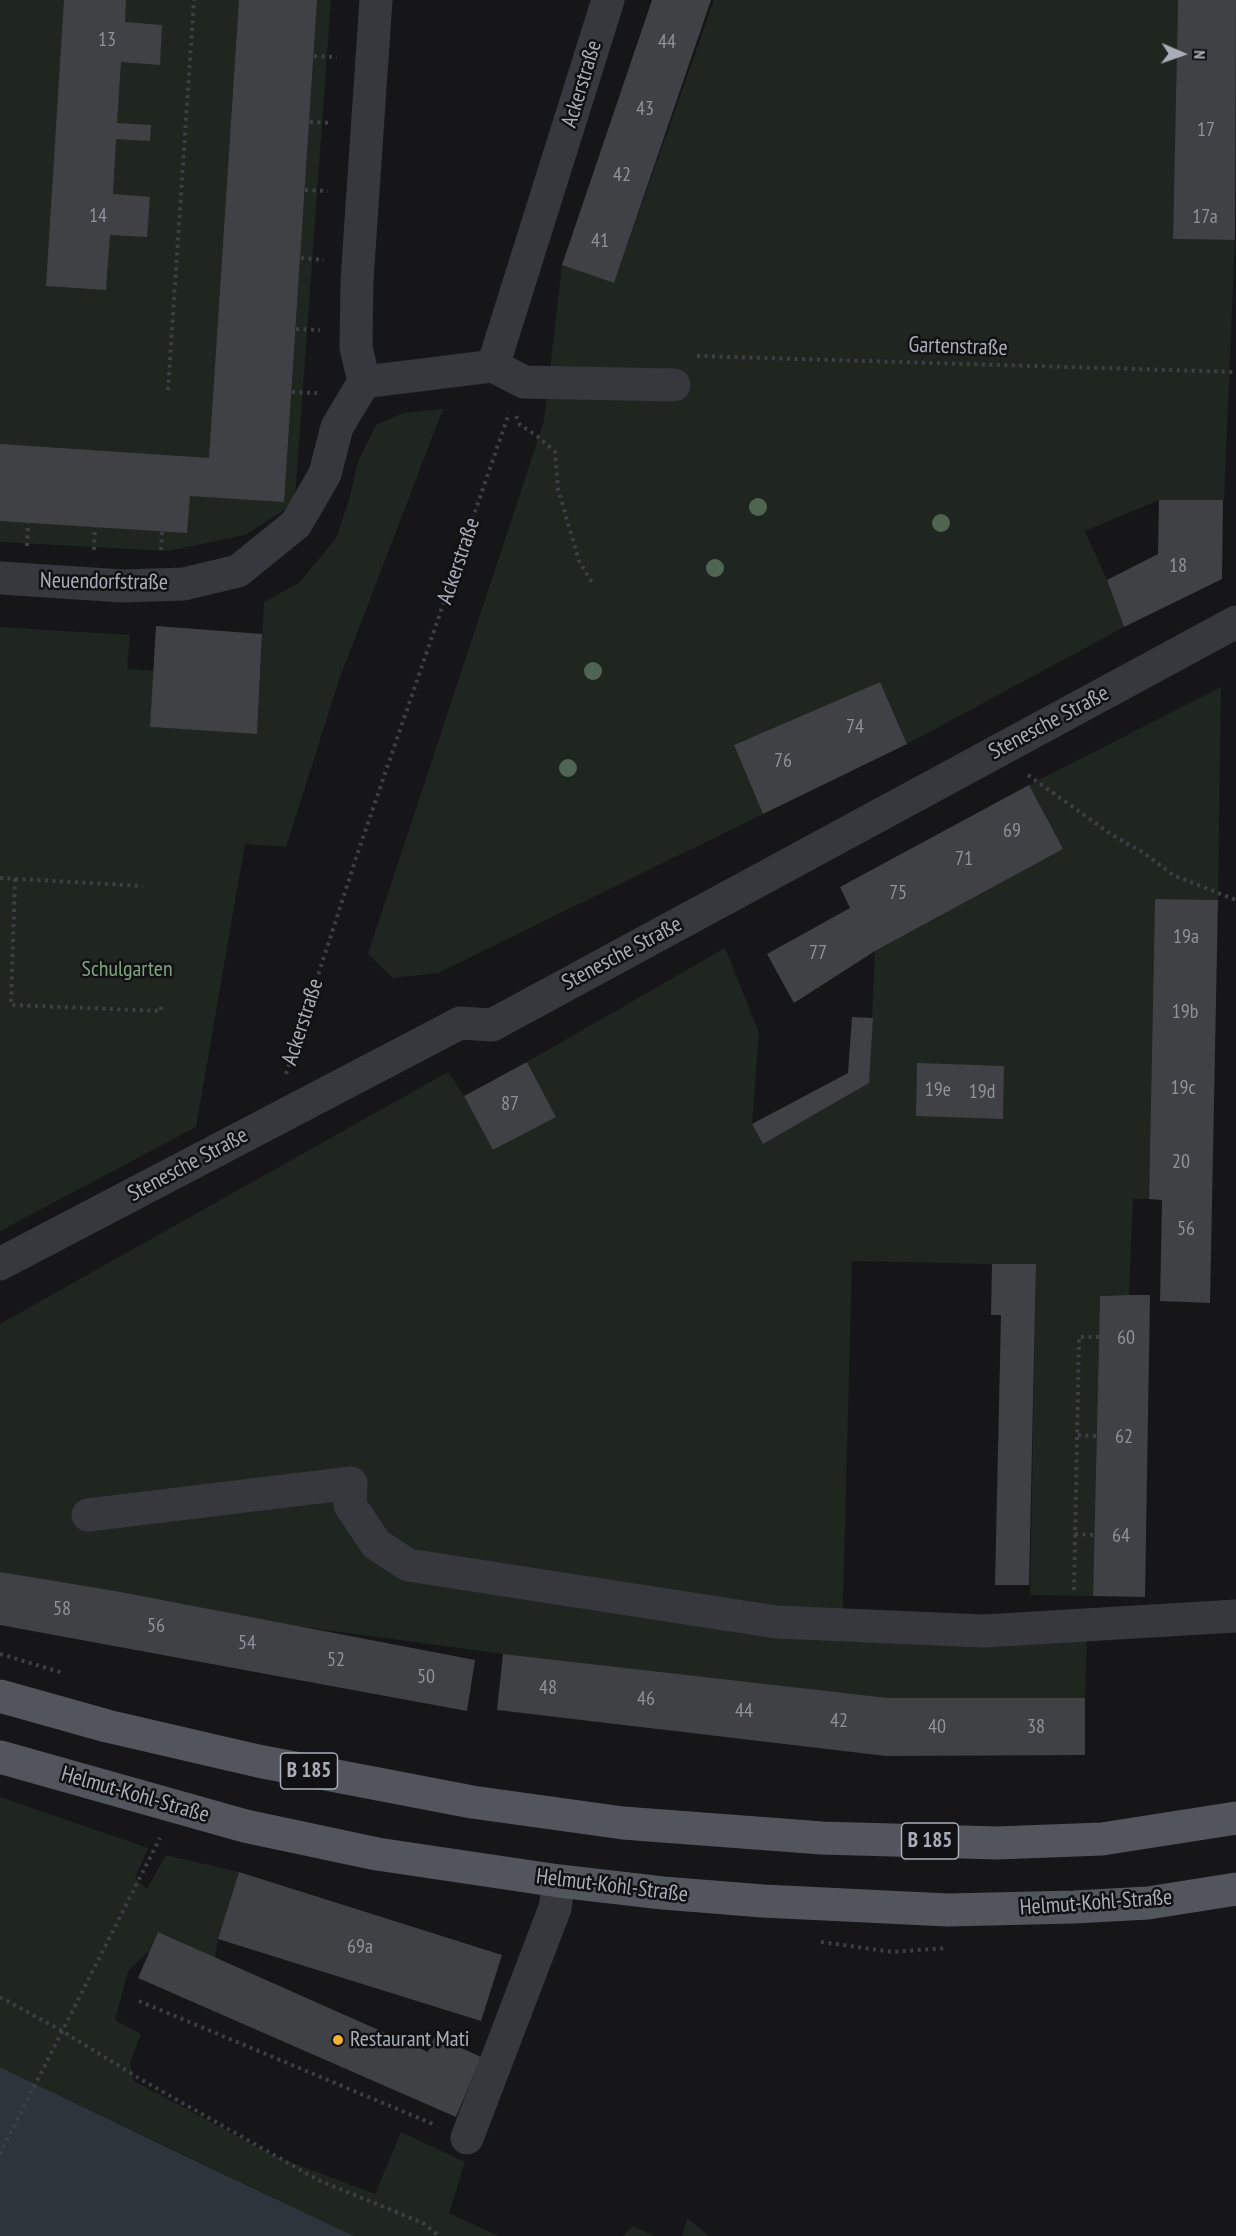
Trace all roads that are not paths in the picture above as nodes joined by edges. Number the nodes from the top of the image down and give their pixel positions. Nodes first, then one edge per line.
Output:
1 (376, 0) edge
2 (608, 0) edge
3 (493, 366) junction
4 (364, 382) junction
5 (674, 385) dead end
6 (0, 578) edge
7 (1236, 622) edge
8 (0, 1264) edge
9 (88, 1515) dead end
10 (1236, 1616) edge
11 (0, 1696) edge
12 (0, 1757) edge
13 (1236, 1818) edge
14 (559, 1881) junction
15 (1236, 1889) edge
16 (467, 2138) road end

1 - 4 street
2 - 3 street, Ackerstraße
3 - 4 street
3 - 5 street
4 - 6 street, Neuendorfstraße
7 - 8 street, Stenesche Straße
9 - 10 street
11 - 13 main road, B 185
12 - 14 main road, Helmut-Kohl-Straße
14 - 15 main road, Helmut-Kohl-Straße
14 - 16 street

